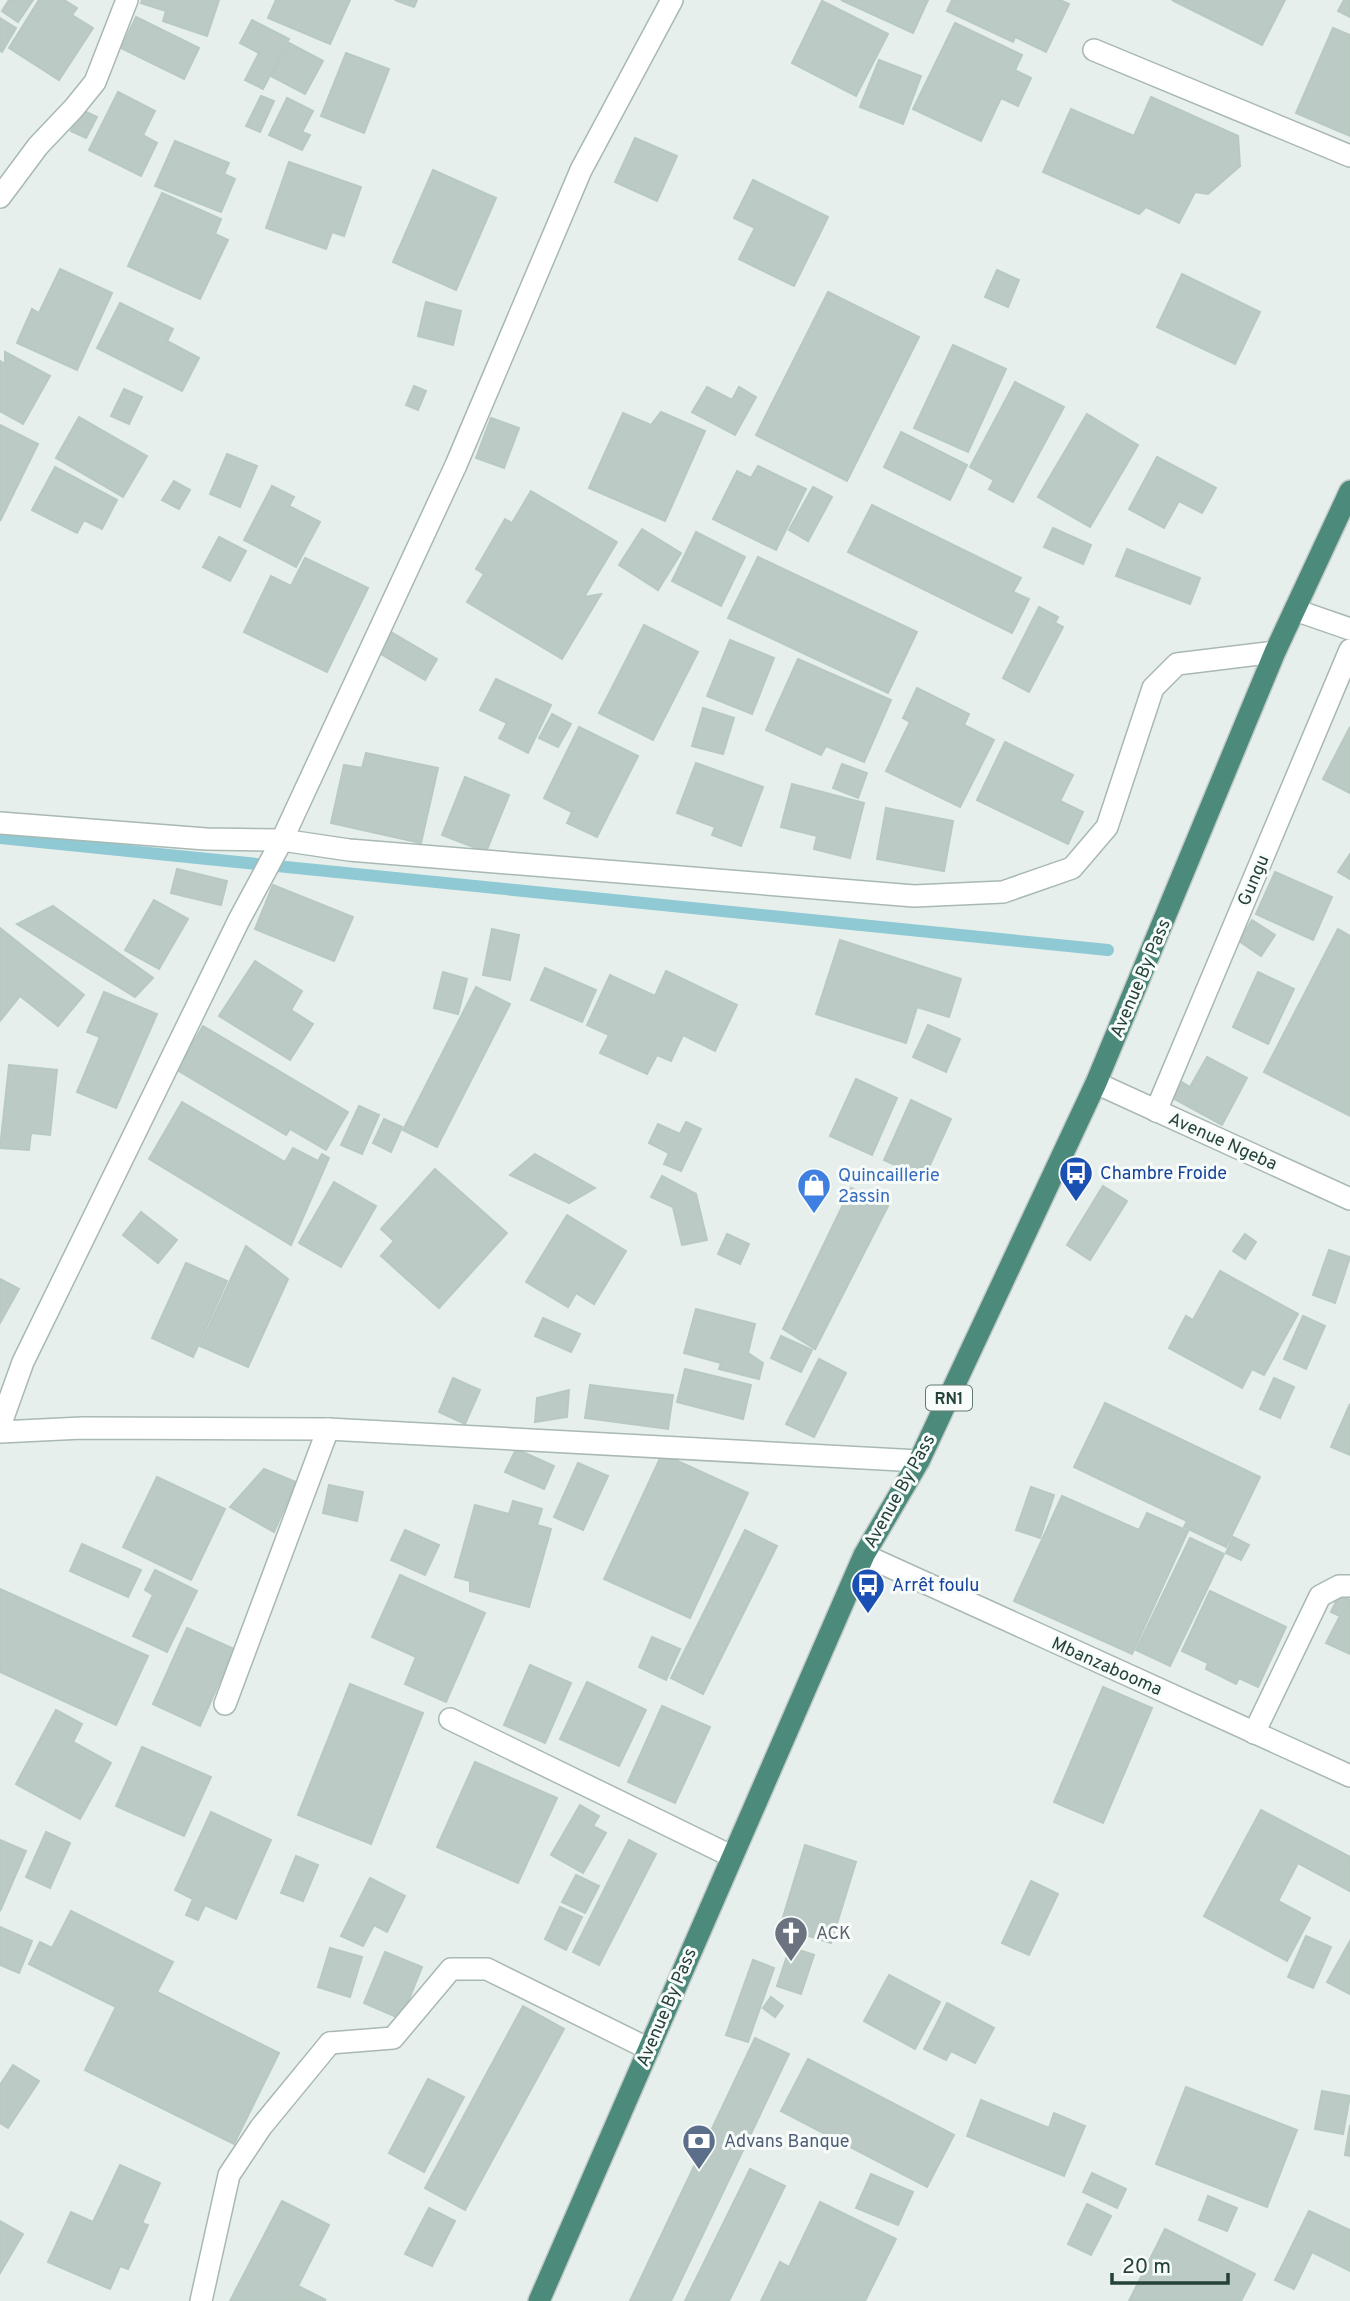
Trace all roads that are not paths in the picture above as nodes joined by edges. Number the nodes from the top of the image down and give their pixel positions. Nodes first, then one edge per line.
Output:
1 (127, 0) edge
2 (672, 0) edge
3 (1094, 50) dead end
4 (1350, 156) edge
5 (0, 197) edge
6 (1350, 491) edge
7 (1295, 610) junction
8 (1350, 629) edge
9 (1350, 650) edge
10 (1275, 652) junction
11 (0, 823) edge
12 (282, 840) junction
13 (1096, 1083) junction
14 (1156, 1111) junction
15 (1350, 1199) edge
16 (0, 1426) edge
17 (328, 1429) junction
18 (0, 1432) edge
19 (919, 1461) junction
20 (863, 1555) junction
21 (1350, 1586) edge
22 (225, 1704) dead end
23 (450, 1718) dead end
24 (1254, 1732) junction
25 (1350, 1776) edge
26 (732, 1856) junction
27 (649, 2049) junction
28 (201, 2301) edge
29 (539, 2301) edge

1 - 5 street
2 - 12 street
3 - 4 street
6 - 7 highway, Avenue By Pass / RN1
7 - 8 street
7 - 10 highway, Avenue By Pass / RN1
9 - 14 street, Gungu
10 - 12 street
10 - 13 highway, Avenue By Pass / RN1
11 - 12 street
12 - 16 street
13 - 14 street, Avenue Ngeba
13 - 19 highway, Avenue By Pass / RN1
14 - 15 street, Avenue Ngeba
17 - 18 street
17 - 19 street
17 - 22 street
19 - 20 highway, Avenue By Pass / RN1
20 - 24 street, Mbanzabooma
20 - 26 highway, Avenue By Pass / RN1
21 - 24 street
23 - 26 street
24 - 25 street, Mbanzabooma
26 - 27 highway, Avenue By Pass / RN1
27 - 28 street
27 - 29 highway, Avenue By Pass / RN1

